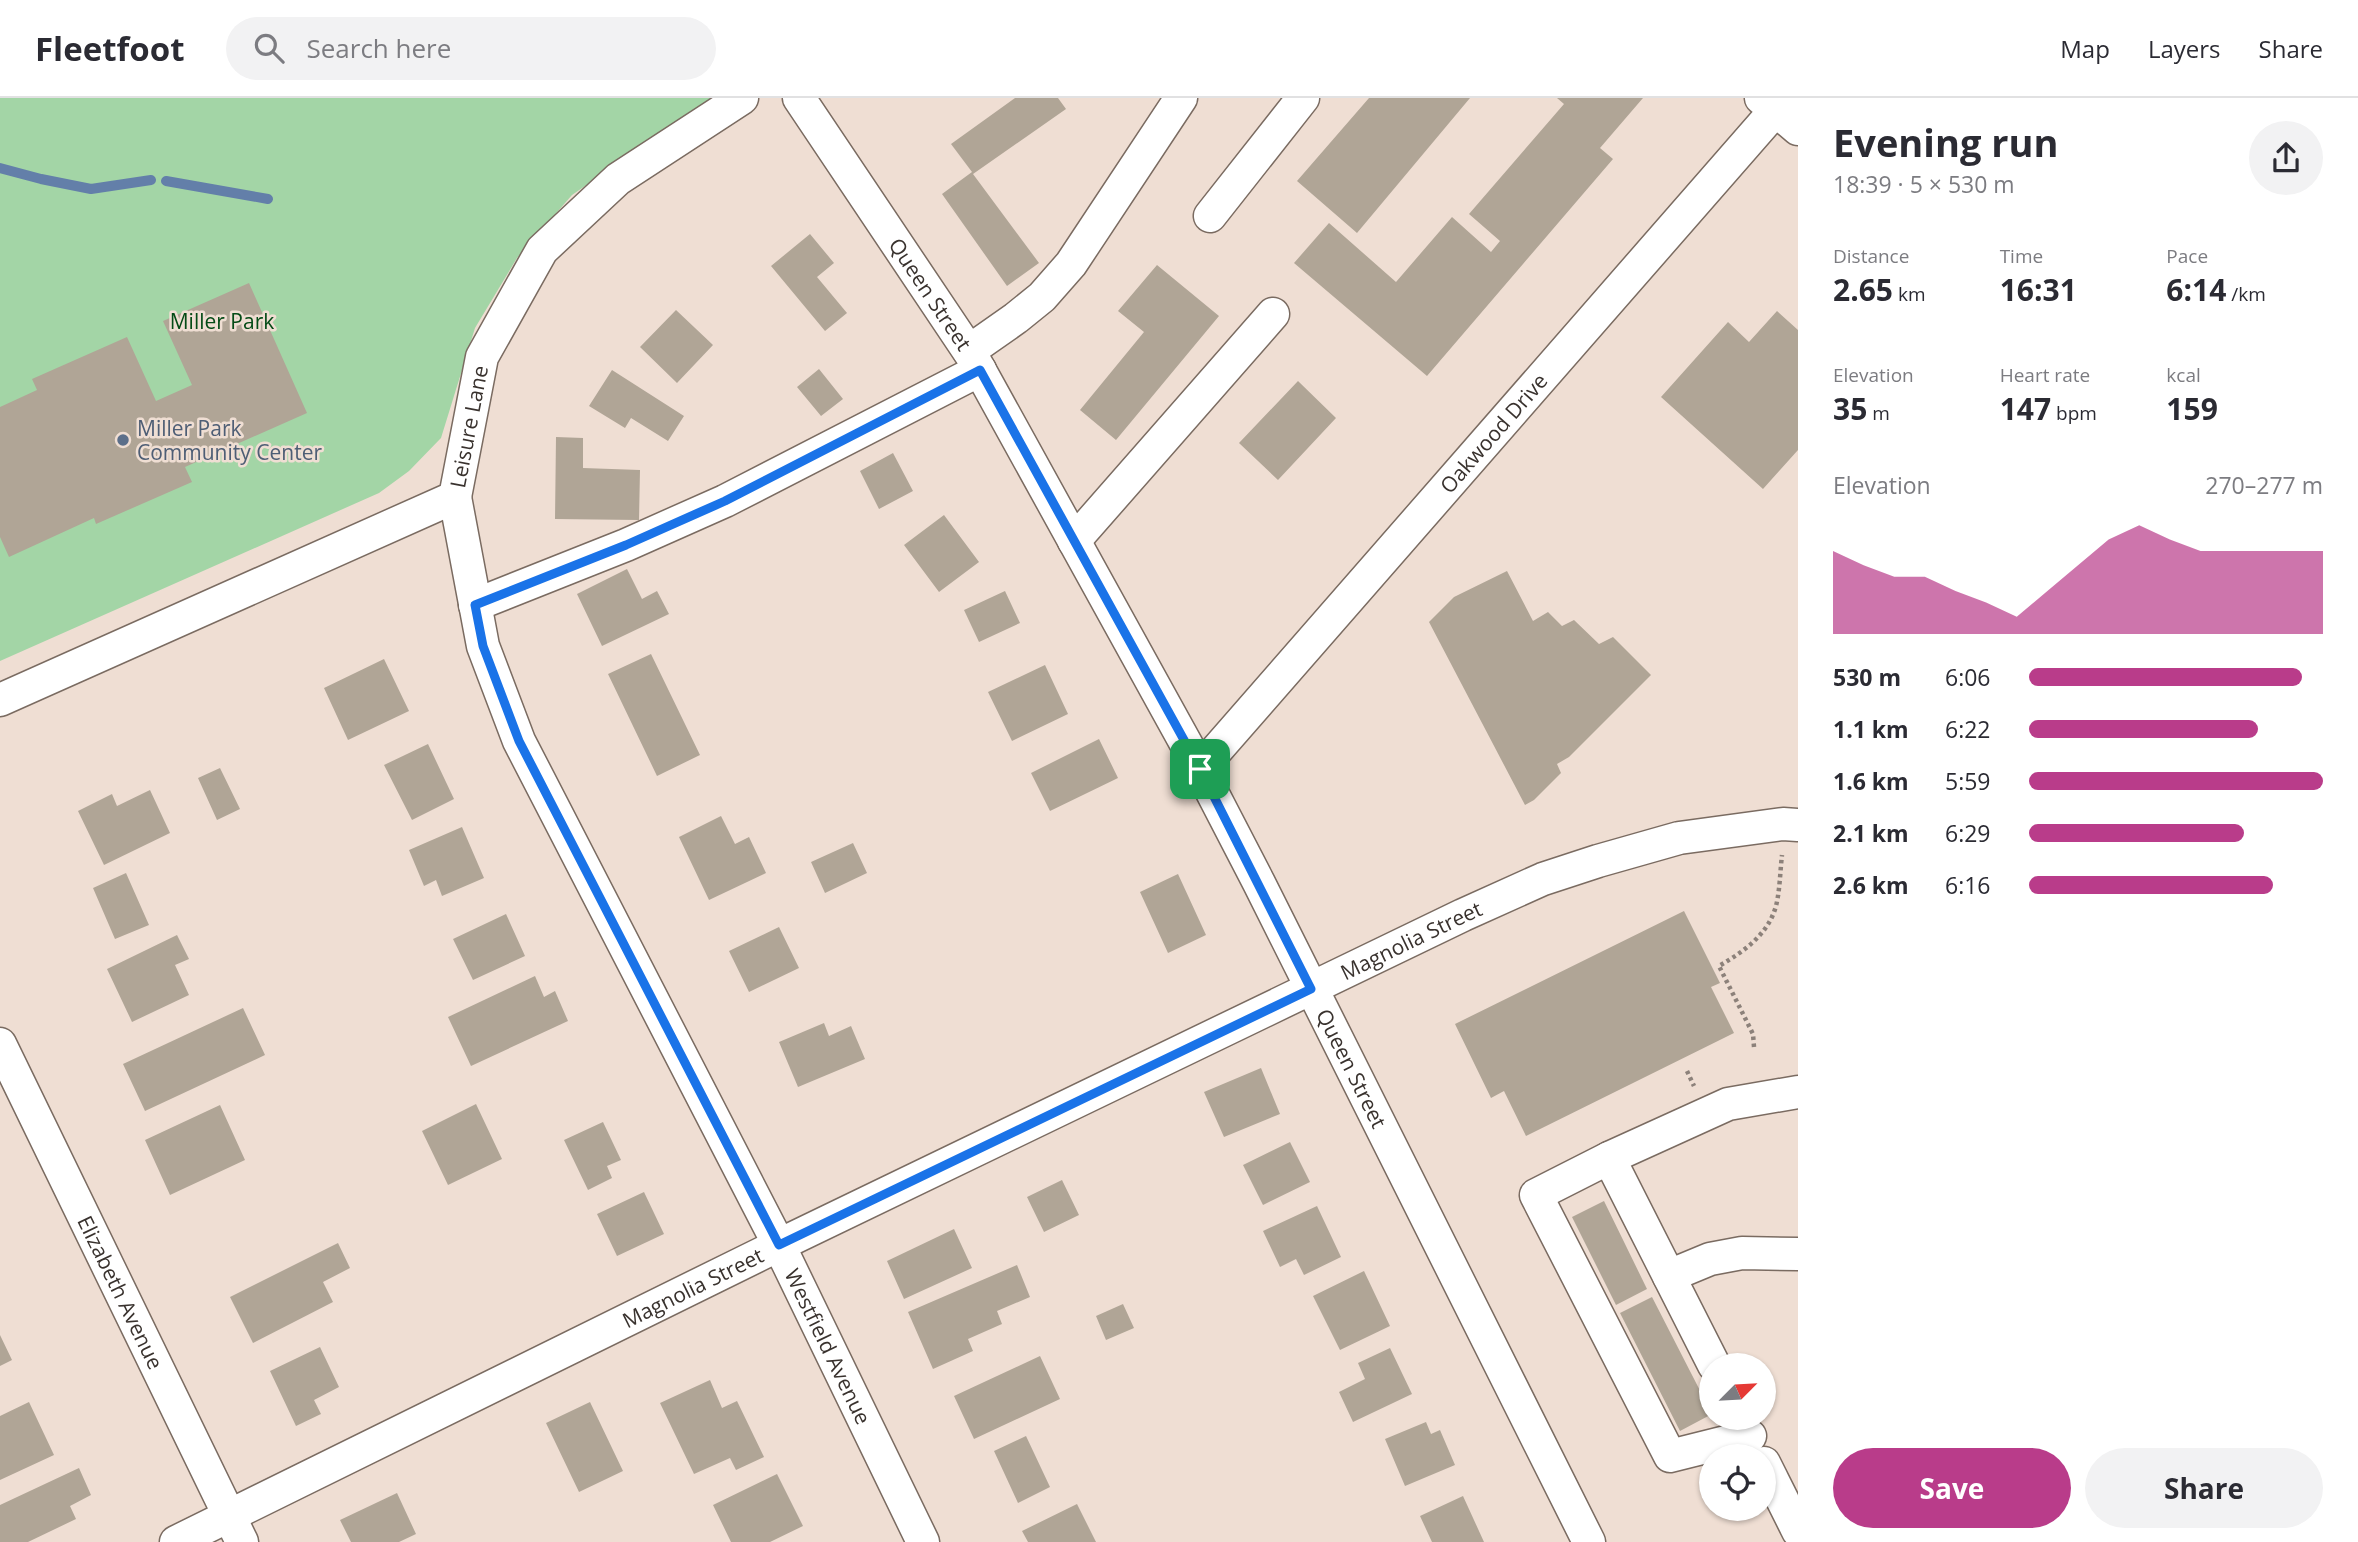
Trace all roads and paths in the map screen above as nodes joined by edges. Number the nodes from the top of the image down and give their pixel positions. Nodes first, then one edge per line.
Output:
1 (742, 98) edge
2 (799, 98) edge
3 (1181, 98) edge
4 (1303, 98) edge
5 (1780, 109) edge
6 (1210, 216) dead end
7 (1273, 314) dead end
8 (974, 360) junction
9 (455, 497) junction
10 (1074, 541) junction
11 (475, 605) junction
12 (0, 700) edge
13 (1200, 769) junction
14 (1798, 825) edge
15 (1783, 855) dead end
16 (1311, 989) junction
17 (0, 1044) edge
18 (1755, 1047) dead end
19 (1798, 1093) edge
20 (1609, 1158) junction
21 (779, 1245) junction
22 (1798, 1254) edge
23 (1669, 1276) junction
24 (1708, 1353) edge
25 (1754, 1443) edge
26 (236, 1529) edge
27 (1798, 1531) edge
28 (176, 1542) edge
29 (923, 1542) edge
30 (1588, 1542) edge

1 - 9 street, Leisure Lane
2 - 8 street, Queen Street
3 - 8 street
4 - 6 street
5 - 13 street, Oakwood Drive
7 - 10 street
8 - 10 street, Queen Street
8 - 11 street
9 - 11 street, Westfield Avenue
9 - 12 street, Leisure Lane
10 - 13 street, Queen Street
11 - 21 street, Westfield Avenue
13 - 16 street, Queen Street
14 - 16 street, Magnolia Street
15 - 18 path
16 - 21 street, Magnolia Street
16 - 30 street, Queen Street
17 - 26 street, Elizabeth Avenue
19 - 20 street
20 - 23 street
20 - 25 street
21 - 26 street, Magnolia Street
21 - 29 street, Westfield Avenue
22 - 23 street
23 - 24 street
25 - 27 street
26 - 28 street, Magnolia Street

